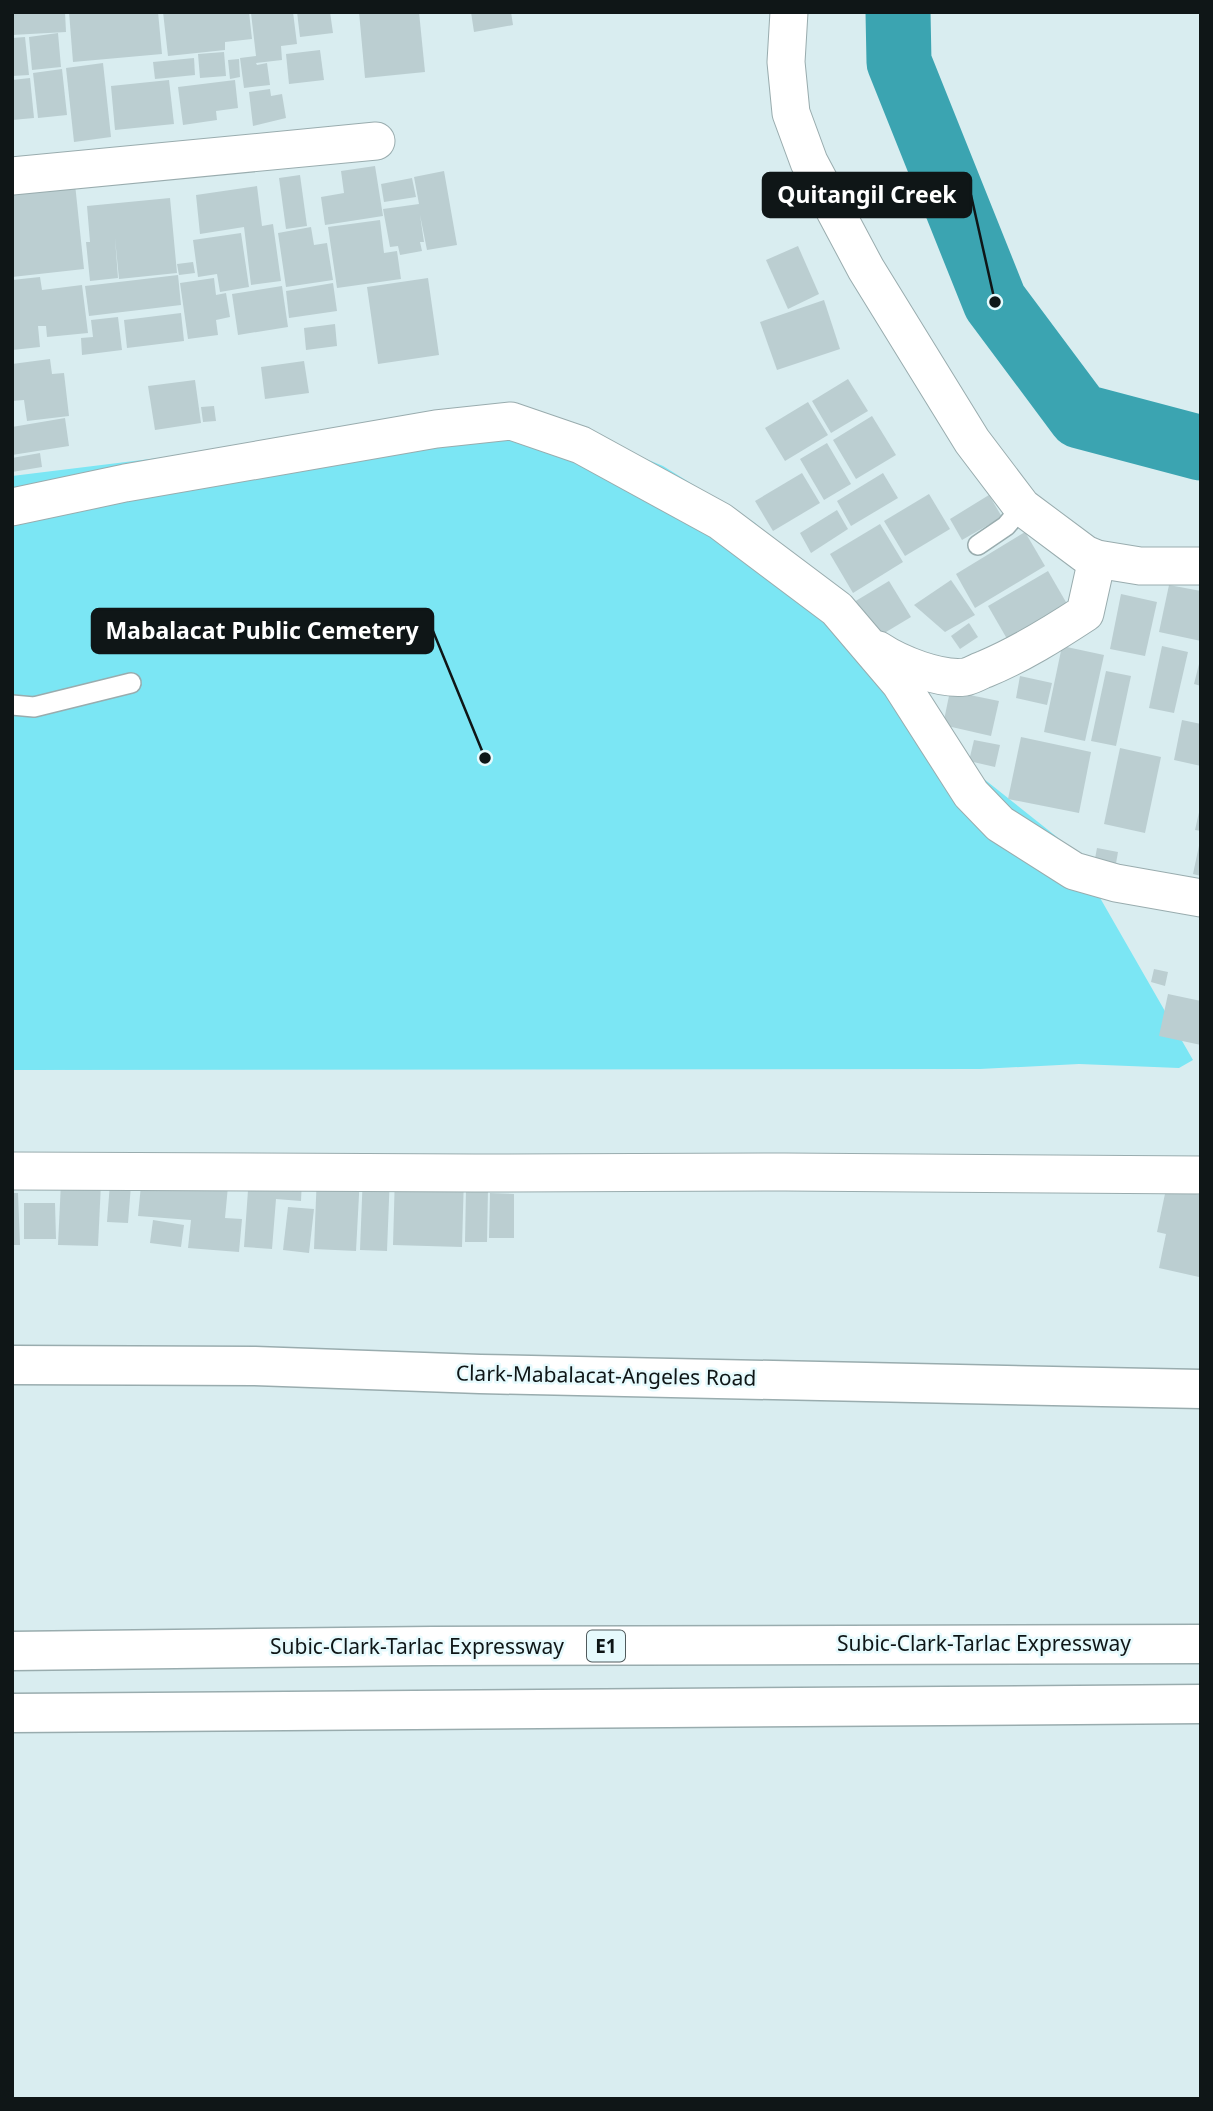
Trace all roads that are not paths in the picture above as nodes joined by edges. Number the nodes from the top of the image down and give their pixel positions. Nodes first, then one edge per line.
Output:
1 (789, 12) edge
2 (376, 141) dead end
3 (12, 176) edge
4 (12, 507) edge
5 (1022, 507) junction
6 (978, 545) dead end
7 (1097, 559) junction
8 (1201, 566) edge
9 (863, 639) junction
10 (131, 683) dead end
11 (12, 705) edge
12 (1201, 898) edge
13 (12, 1171) edge
14 (1201, 1175) edge
15 (12, 1365) edge
16 (1201, 1389) edge
17 (1201, 1644) edge
18 (12, 1651) edge
19 (1201, 1704) edge
20 (12, 1713) edge

1 - 5 street
2 - 3 street
4 - 9 street
5 - 6 lane
5 - 7 street
7 - 8 street
7 - 9 street
9 - 12 street
10 - 11 lane
13 - 14 street
15 - 16 main road, Clark-Mabalacat-Angeles Road
17 - 18 main road, Subic-Clark-Tarlac Expressway / E1
19 - 20 main road

